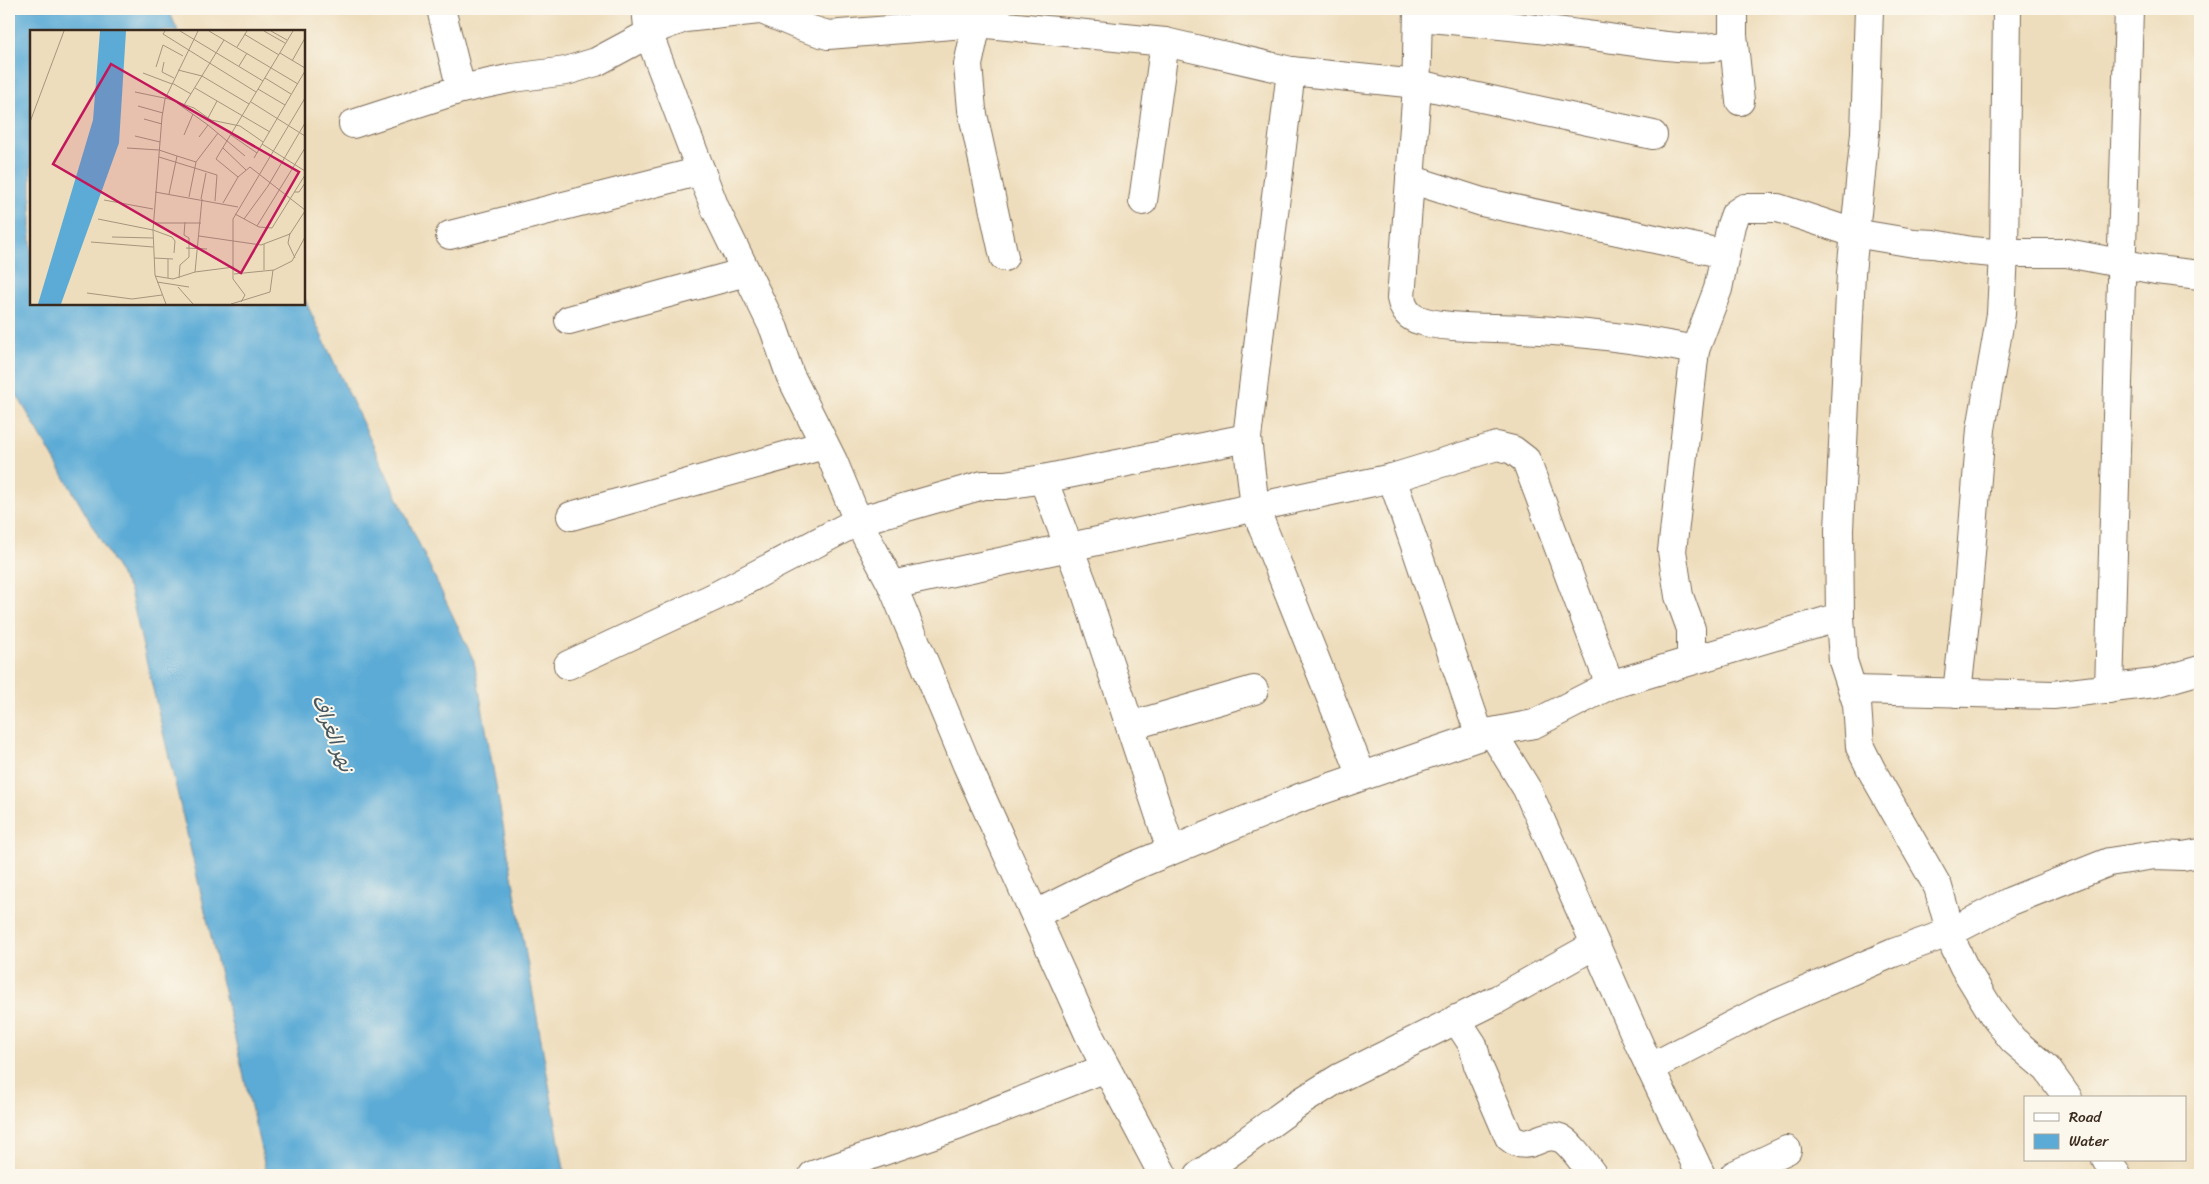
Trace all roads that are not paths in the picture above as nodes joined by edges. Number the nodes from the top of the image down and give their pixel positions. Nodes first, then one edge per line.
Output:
1 (441, 9) edge
2 (766, 9) edge
3 (1733, 9) edge
4 (1869, 9) edge
5 (2007, 9) edge
6 (2130, 9) edge
7 (1418, 13) edge
8 (647, 22) edge
9 (977, 23) junction
10 (1165, 42) junction
11 (1734, 44) junction
12 (1291, 71) junction
13 (1417, 84) junction
14 (461, 88) junction
15 (1740, 101) dead end
16 (352, 124) dead end
17 (1653, 134) dead end
18 (701, 171) junction
19 (1410, 178) junction
20 (1143, 200) dead end
21 (1854, 233) junction
22 (450, 235) dead end
23 (2004, 253) junction
24 (1725, 254) junction
25 (1004, 257) dead end
26 (2122, 264) junction
27 (746, 272) junction
28 (2200, 275) edge
29 (569, 320) dead end
30 (1695, 350) junction
31 (1247, 438) junction
32 (824, 445) junction
33 (1392, 478) junction
34 (1043, 479) junction
35 (1255, 508) junction
36 (571, 516) dead end
37 (858, 521) junction
38 (1070, 548) junction
39 (892, 586) junction
40 (1840, 617) junction
41 (1691, 660) junction
42 (568, 665) dead end
43 (2200, 670) edge
44 (1610, 686) junction
45 (1254, 690) dead end
46 (1854, 690) junction
47 (2109, 690) junction
48 (1957, 693) junction
49 (1130, 726) junction
50 (1486, 734) junction
51 (1362, 776) junction
52 (1171, 850) junction
53 (2200, 853) edge
54 (1036, 914) junction
55 (1951, 932) junction
56 (1595, 945) junction
57 (1456, 1019) junction
58 (1106, 1068) junction
59 (1650, 1068) junction
60 (2067, 1096) edge
61 (1787, 1150) dead end
62 (813, 1175) edge
63 (1163, 1175) edge
64 (1199, 1175) edge
65 (1593, 1175) edge
66 (1701, 1175) edge
67 (1734, 1175) edge

1 - 14 street
2 - 8 street
2 - 9 street
3 - 11 street
4 - 21 street
5 - 23 street
6 - 26 street
7 - 11 street
7 - 13 street
8 - 14 street
8 - 18 street
9 - 10 street
9 - 25 street
10 - 12 street
10 - 20 street
11 - 15 street
12 - 13 street
12 - 31 street
13 - 17 street
13 - 19 street
14 - 16 street
18 - 22 street
18 - 27 street
19 - 24 street
19 - 30 street
21 - 23 street
21 - 24 street
21 - 40 street
23 - 26 street
23 - 48 street
24 - 30 street
26 - 28 street
26 - 47 street
27 - 29 street
27 - 32 street
30 - 41 street
31 - 34 street
31 - 35 street
32 - 36 street
32 - 37 street
33 - 35 street
33 - 44 street
33 - 50 street
34 - 37 street
34 - 38 street
35 - 38 street
35 - 51 street
37 - 39 street
37 - 42 street
38 - 39 street
38 - 49 street
39 - 54 street
40 - 41 street
40 - 46 street
41 - 44 street
43 - 47 street
44 - 50 street
45 - 49 street
46 - 48 street
46 - 55 street
47 - 48 street
49 - 52 street
50 - 51 street
50 - 56 street
51 - 52 street
52 - 54 street
53 - 55 street
54 - 58 street
55 - 59 street
55 - 60 street
56 - 57 street
56 - 59 street
57 - 64 street
57 - 65 street
58 - 62 street
58 - 63 street
59 - 66 street
61 - 67 street

